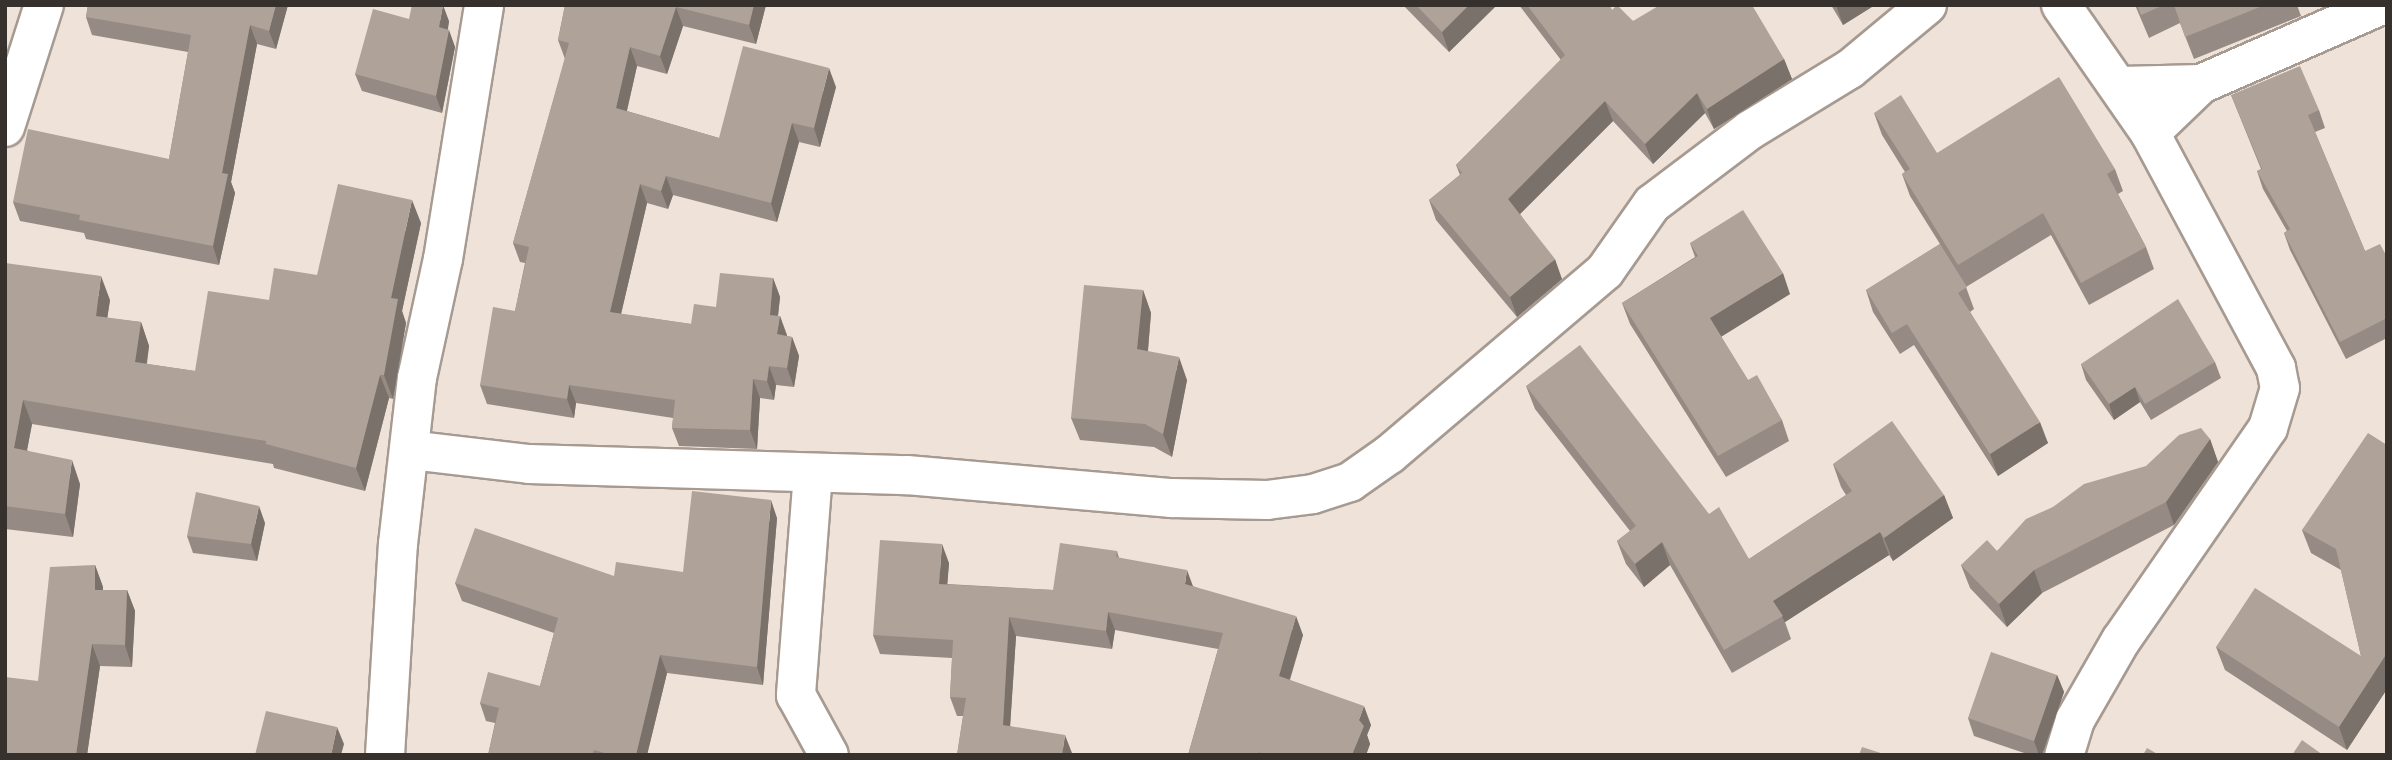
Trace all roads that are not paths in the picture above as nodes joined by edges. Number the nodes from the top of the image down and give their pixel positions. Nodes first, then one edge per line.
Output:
1 (44, 5) edge
2 (484, 5) edge
3 (1927, 5) edge
4 (2061, 5) edge
5 (2382, 5) edge
6 (2201, 85) junction
7 (2121, 86) junction
8 (5, 127) edge
9 (2150, 133) junction
10 (410, 450) junction
11 (813, 472) junction
12 (385, 755) edge
13 (829, 755) edge
14 (2064, 755) edge

1 - 8 street
2 - 10 street
3 - 11 street
4 - 7 street
5 - 6 street
6 - 7 street
6 - 9 street
7 - 9 street
9 - 14 street
10 - 11 street
10 - 12 street
11 - 13 street

